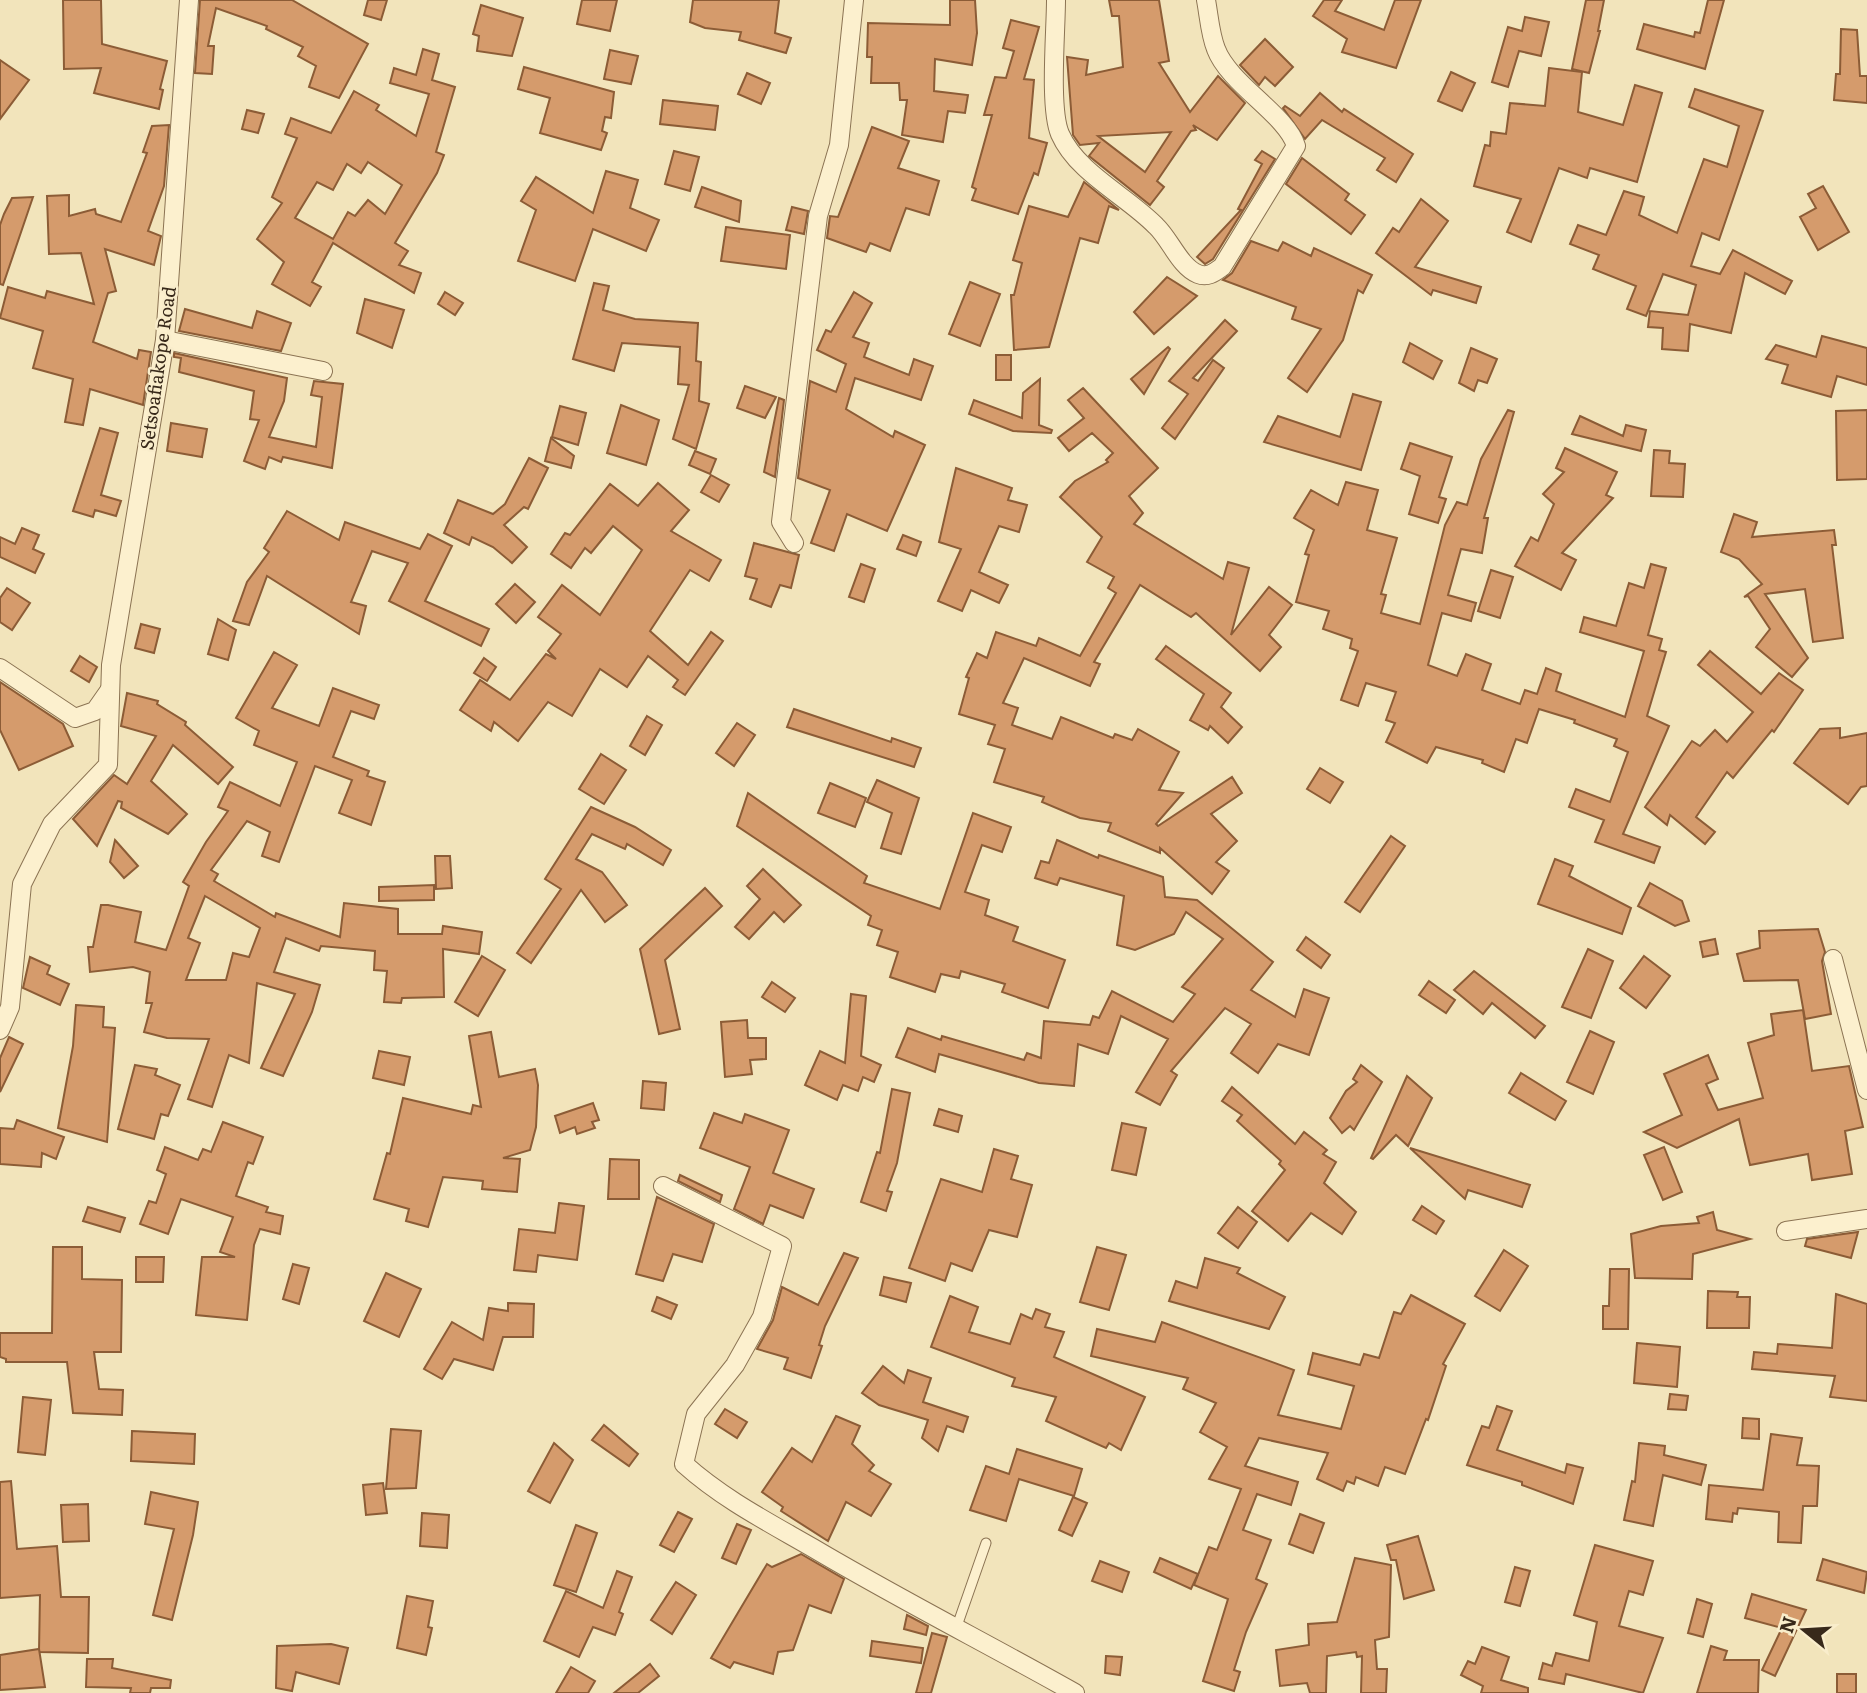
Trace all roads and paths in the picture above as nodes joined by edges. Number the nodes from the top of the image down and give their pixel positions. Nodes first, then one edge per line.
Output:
1 (189, 0) edge
2 (854, 0) edge
3 (1056, 0) edge
4 (1206, 0) edge
5 (165, 340) junction
6 (323, 370) dead end
7 (794, 543) dead end
8 (0, 668) edge
9 (109, 691) junction
10 (1833, 959) dead end
11 (0, 1030) edge
12 (1867, 1090) edge
13 (663, 1186) dead end
14 (1867, 1219) edge
15 (1786, 1231) dead end
16 (986, 1543) dead end
17 (957, 1626) junction
18 (1075, 1693) edge

1 - 5 street, Setsoafiakope Road
2 - 7 street
3 - 4 street
5 - 6 street
5 - 9 street, Setsoafiakope Road
8 - 9 street
9 - 11 street, Setsoafiakope Road
10 - 12 street
13 - 17 street
14 - 15 street
16 - 17 lane
17 - 18 street

